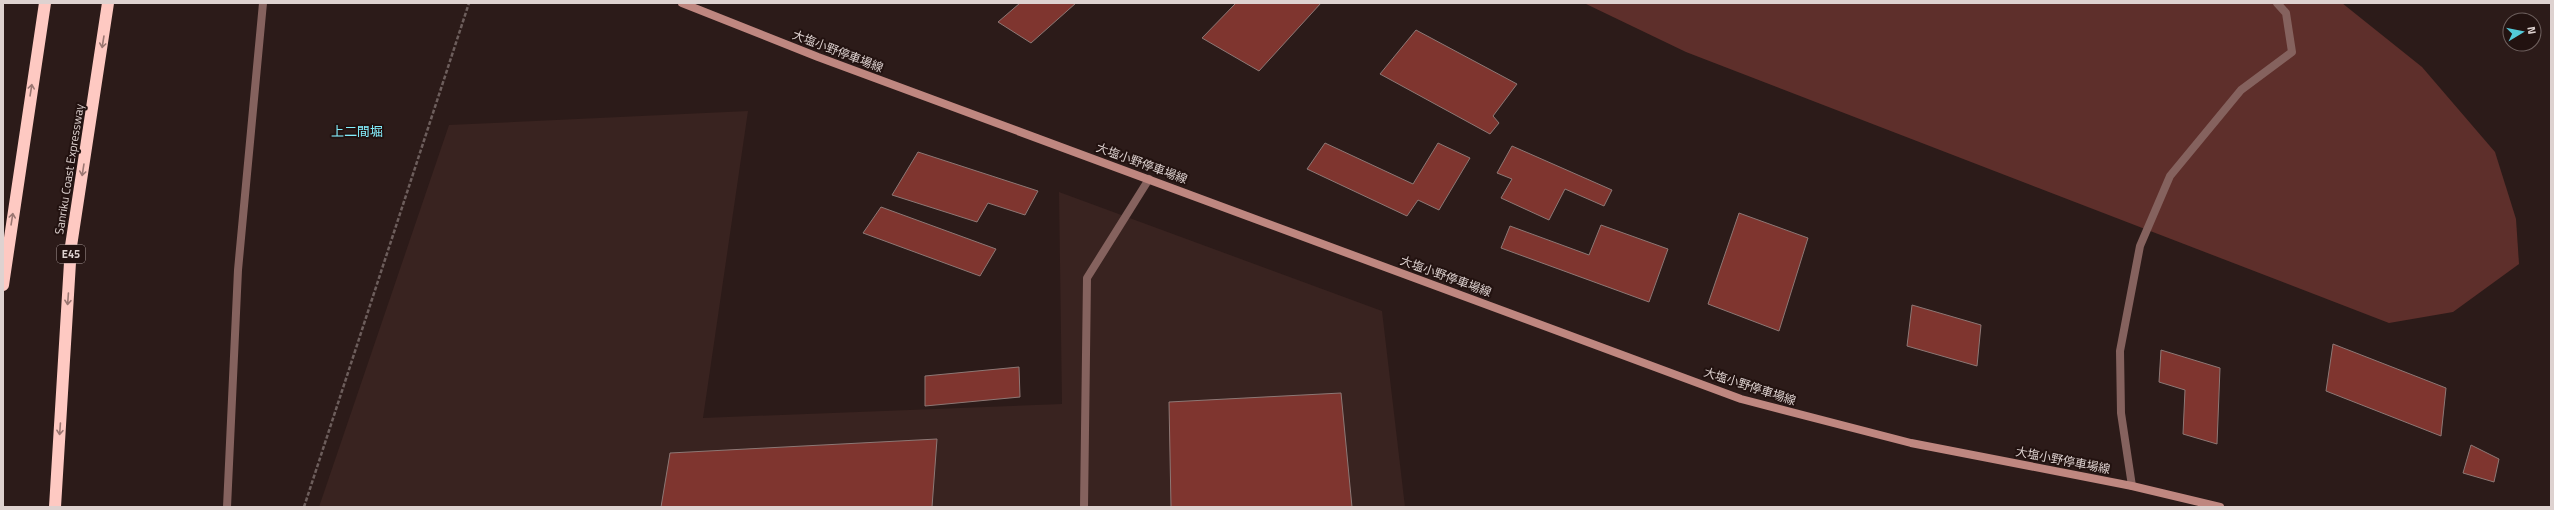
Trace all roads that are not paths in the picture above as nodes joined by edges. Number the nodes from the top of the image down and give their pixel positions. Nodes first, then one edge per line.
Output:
1 (45, 3) edge
2 (108, 3) edge
3 (263, 3) edge
4 (682, 3) edge
5 (2277, 3) edge
6 (1149, 179) junction
7 (3, 285) edge
8 (2132, 486) junction
9 (55, 507) edge
10 (227, 507) edge
11 (1084, 507) edge
12 (2220, 507) edge

7 -> 1 highway
2 -> 9 highway, Sanriku Coast Expressway / E45
3 - 10 street
4 - 6 main road, 大塩小野停車場線
5 - 8 street
6 - 8 main road, 大塩小野停車場線
6 - 11 street
8 - 12 main road, 大塩小野停車場線

